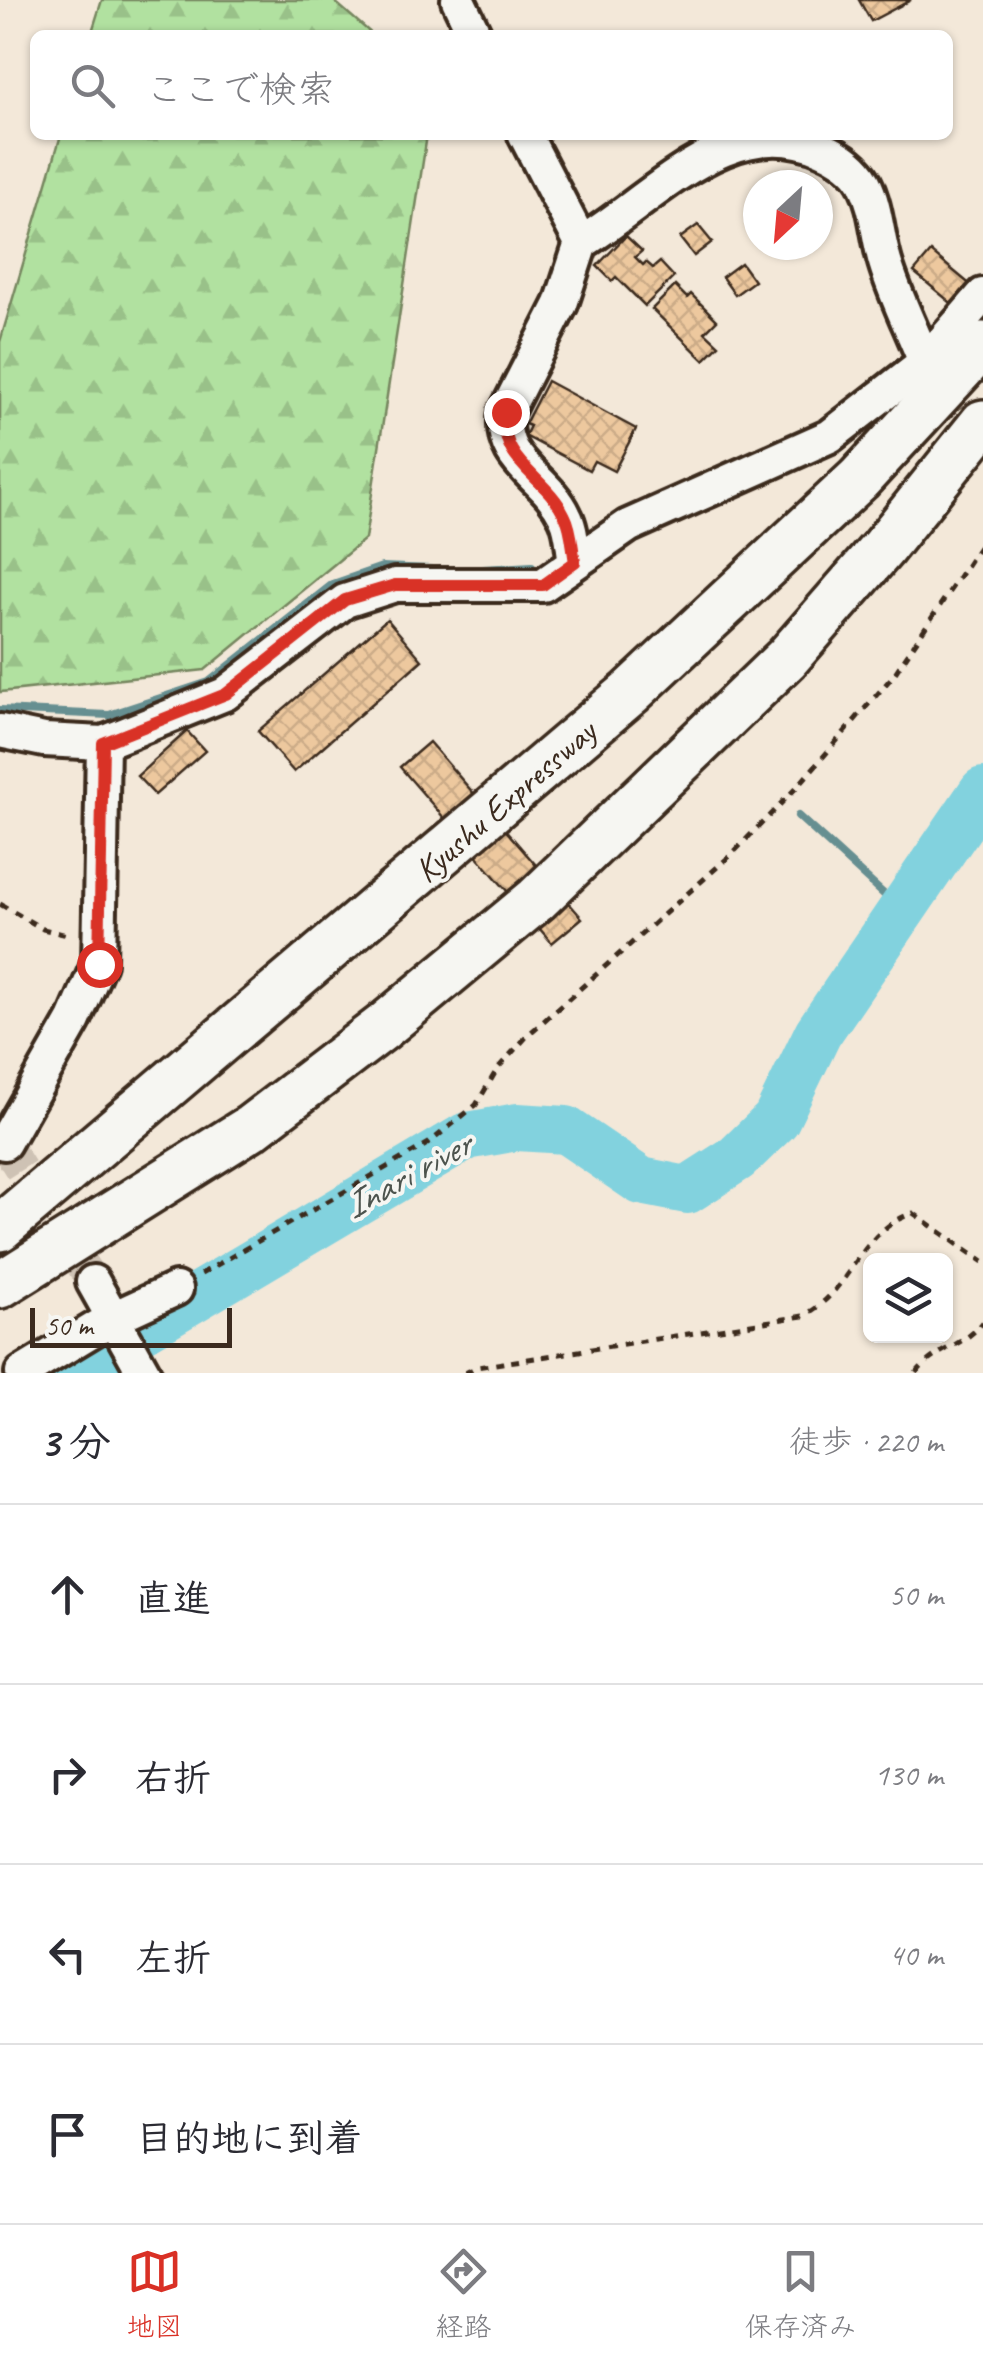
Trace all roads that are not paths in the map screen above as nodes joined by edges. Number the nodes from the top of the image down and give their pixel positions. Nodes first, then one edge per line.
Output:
1 (458, 0) edge
2 (473, 30) edge
3 (529, 140) edge
4 (742, 140) edge
5 (796, 140) edge
6 (581, 243) junction
7 (983, 295) edge
8 (983, 345) edge
9 (925, 362) junction
10 (983, 422) edge
11 (575, 562) junction
12 (0, 731) edge
13 (103, 743) junction
14 (4, 1144) dead end
15 (0, 1228) edge
16 (93, 1282) tunnel mouth
17 (0, 1285) edge
18 (176, 1289) road end
19 (111, 1320) junction
20 (22, 1373) edge
21 (144, 1373) edge

1 - 2 street
3 - 6 street
4 - 6 street
5 - 9 street
6 - 11 street
7 - 9 street
8 - 15 highway, Kyushu Expressway
9 - 11 street
10 - 17 highway
11 - 13 street
12 - 13 street
13 - 14 street
16 - 19 street
18 - 19 street
19 - 20 street
19 - 21 street

